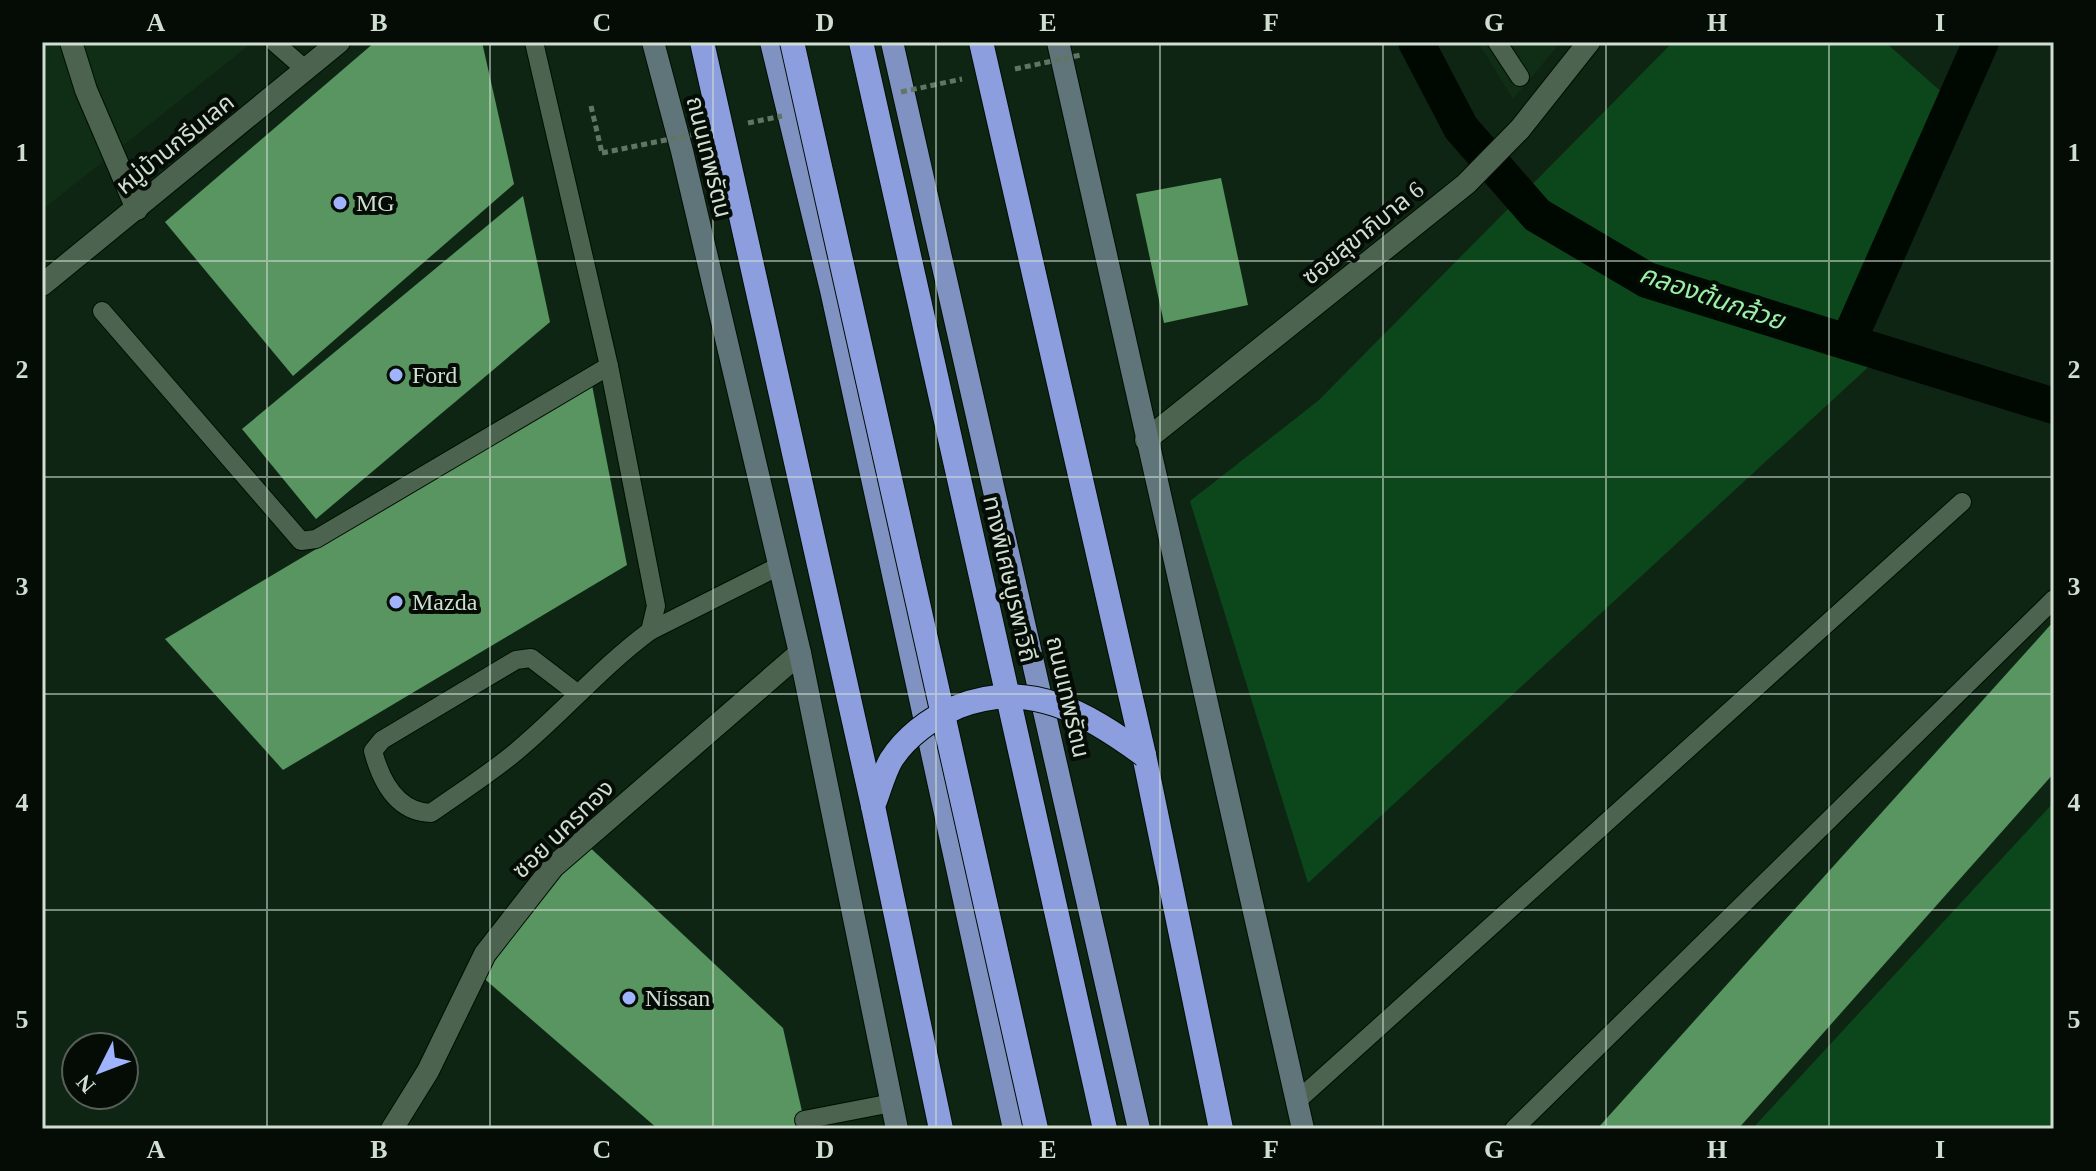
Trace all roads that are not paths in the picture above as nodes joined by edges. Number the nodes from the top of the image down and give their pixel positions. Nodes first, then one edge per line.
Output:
1 (71, 42) edge
2 (274, 42) edge
3 (339, 42) edge
4 (534, 42) edge
5 (653, 42) edge
6 (702, 42) edge
7 (771, 42) edge
8 (792, 42) edge
9 (861, 42) edge
10 (892, 42) edge
11 (981, 42) edge
12 (1058, 42) edge
13 (1497, 42) edge
14 (1589, 42) edge
15 (306, 70) junction
16 (1520, 77) dead end
17 (137, 209) junction
18 (42, 285) edge
19 (102, 311) dead end
20 (609, 366) junction
21 (1146, 440) junction
22 (1962, 502) dead end
23 (779, 566) junction
24 (2054, 599) edge
25 (650, 631) junction
26 (800, 653) junction
27 (578, 694) junction
28 (1144, 755) junction
29 (873, 806) junction
30 (1297, 1101) junction
31 (892, 1103) junction
32 (804, 1120) dead end
33 (392, 1129) edge
34 (897, 1129) edge
35 (941, 1129) edge
36 (1014, 1129) edge
37 (1036, 1129) edge
38 (1105, 1129) edge
39 (1139, 1129) edge
40 (1221, 1129) edge
41 (1303, 1129) edge
42 (1514, 1129) edge

1 - 17 street
2 - 15 lane
3 - 15 street, หมู่บ้านกรีนเลค
4 - 20 lane
5 - 23 main road, ถนนเทพรัตน
6 - 29 highway, bridge
7 - 36 highway
8 - 37 highway, bridge
9 - 38 highway, ทางพิเศษบูรพาวิถี, bridge
10 - 39 highway, ถนนเทพรัตน
11 - 28 highway, bridge
12 - 21 main road
13 - 16 lane
14 - 21 street, ซอยสุขาภิบาล 6
15 - 17 street, หมู่บ้านกรีนเลค
17 - 18 street, หมู่บ้านกรีนเลค
19 - 20 lane
20 - 25 lane
21 - 30 main road
22 - 30 lane
23 - 25 lane
23 - 26 main road, ถนนเทพรัตน
24 - 42 lane
25 - 27 lane
26 - 31 main road, ถนนเทพรัตน
26 - 33 street, ซอย นครทอง
27 - 27 lane
28 - 29 highway, bridge
28 - 40 highway
29 - 35 highway, bridge
30 - 41 main road
31 - 32 lane
31 - 34 main road, ถนนเทพรัตน

